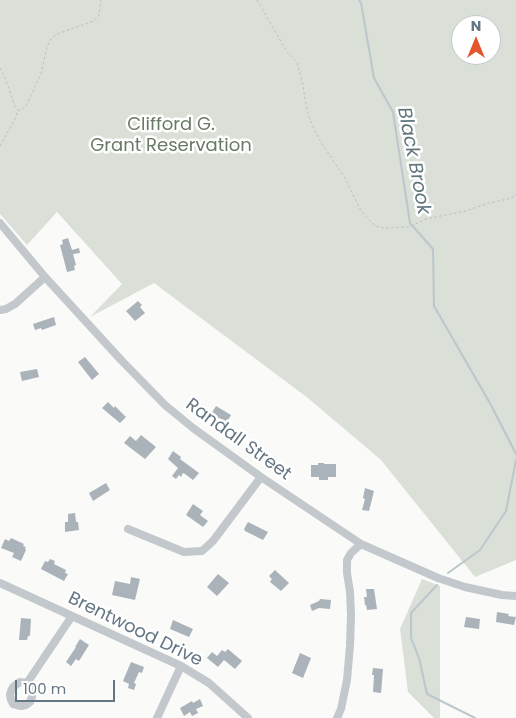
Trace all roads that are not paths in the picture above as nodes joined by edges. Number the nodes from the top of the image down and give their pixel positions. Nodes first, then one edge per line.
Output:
1 (0, 223) edge
2 (45, 277) junction
3 (0, 310) edge
4 (261, 477) junction
5 (128, 529) dead end
6 (361, 544) junction
7 (0, 582) edge
8 (516, 596) edge
9 (72, 616) junction
10 (181, 666) junction
11 (27, 683) dead end
12 (157, 718) edge
13 (248, 718) edge
14 (337, 718) edge

1 - 2 street, Randall Street
2 - 3 street
2 - 4 street, Randall Street
4 - 5 street
4 - 6 street, Randall Street
6 - 8 street, Randall Street
6 - 14 street
7 - 9 street, Brentwood Drive
9 - 10 street, Brentwood Drive
9 - 11 street
10 - 12 street
10 - 13 street, Brentwood Drive

